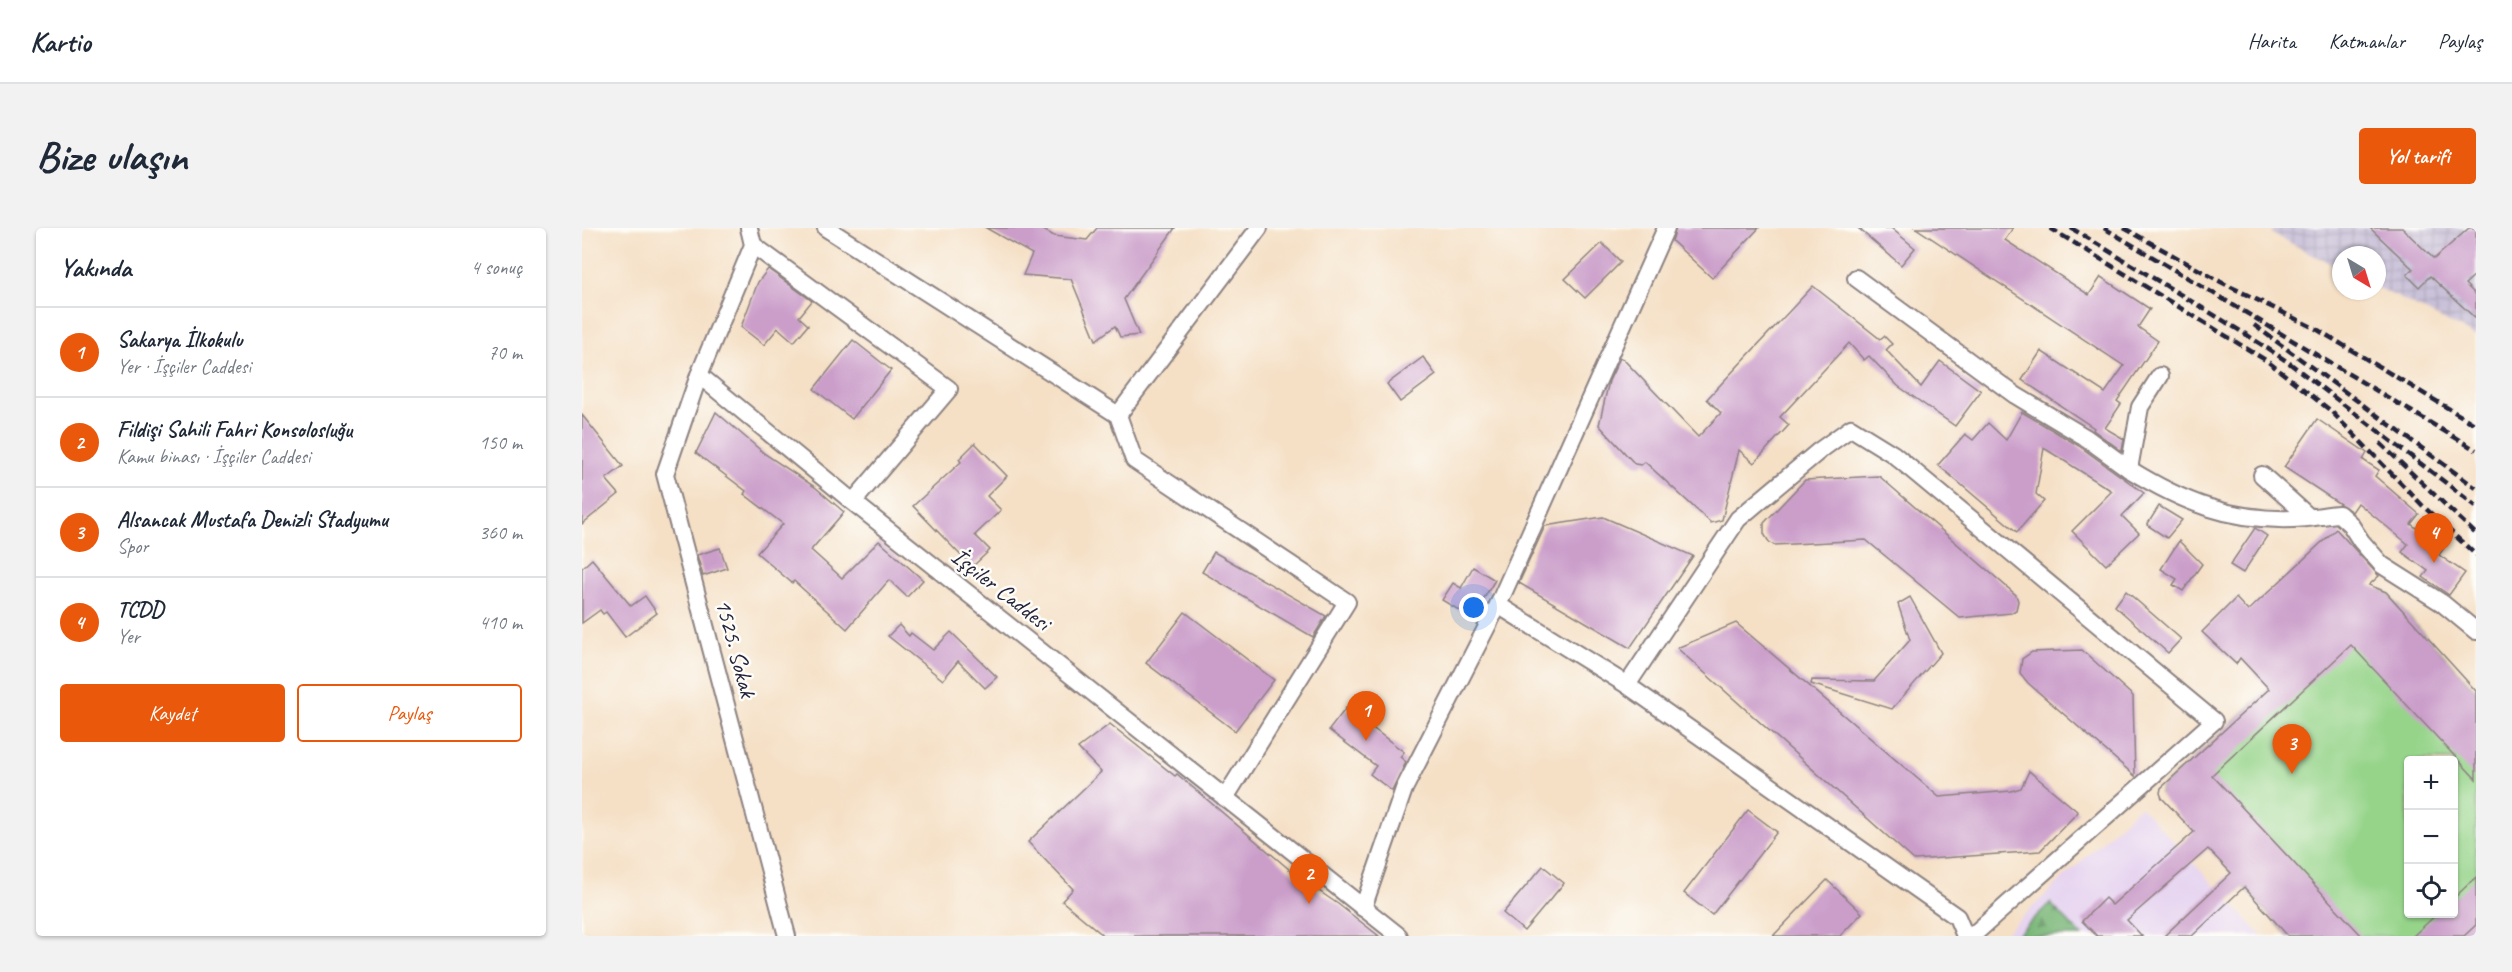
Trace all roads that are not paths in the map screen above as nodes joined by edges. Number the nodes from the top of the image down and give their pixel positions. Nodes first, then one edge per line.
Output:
1 (749, 228) edge
2 (826, 228) edge
3 (1259, 228) edge
4 (1666, 228) edge
5 (753, 245) junction
6 (1856, 278) dead end
7 (699, 375) junction
8 (2160, 376) dead end
9 (1119, 415) junction
10 (2129, 469) junction
11 (2262, 475) dead end
12 (853, 502) junction
13 (2309, 517) junction
14 (1498, 605) junction
15 (2476, 631) edge
16 (1628, 685) junction
17 (1225, 798) junction
18 (1363, 908) junction
19 (787, 936) edge
20 (1399, 936) edge
21 (1965, 936) edge
22 (1972, 936) edge

1 - 5 street
2 - 9 street
3 - 9 street
4 - 14 street
5 - 7 street
5 - 12 street
6 - 10 street
7 - 12 street, İşçiler Caddesi
7 - 19 street, 1525. Sokak
8 - 10 street
9 - 17 street
10 - 13 street
11 - 13 street
12 - 17 street, İşçiler Caddesi
13 - 15 street
14 - 16 street
14 - 18 street
16 - 21 street
16 - 22 street
17 - 18 street, İşçiler Caddesi
18 - 20 street, İşçiler Caddesi

